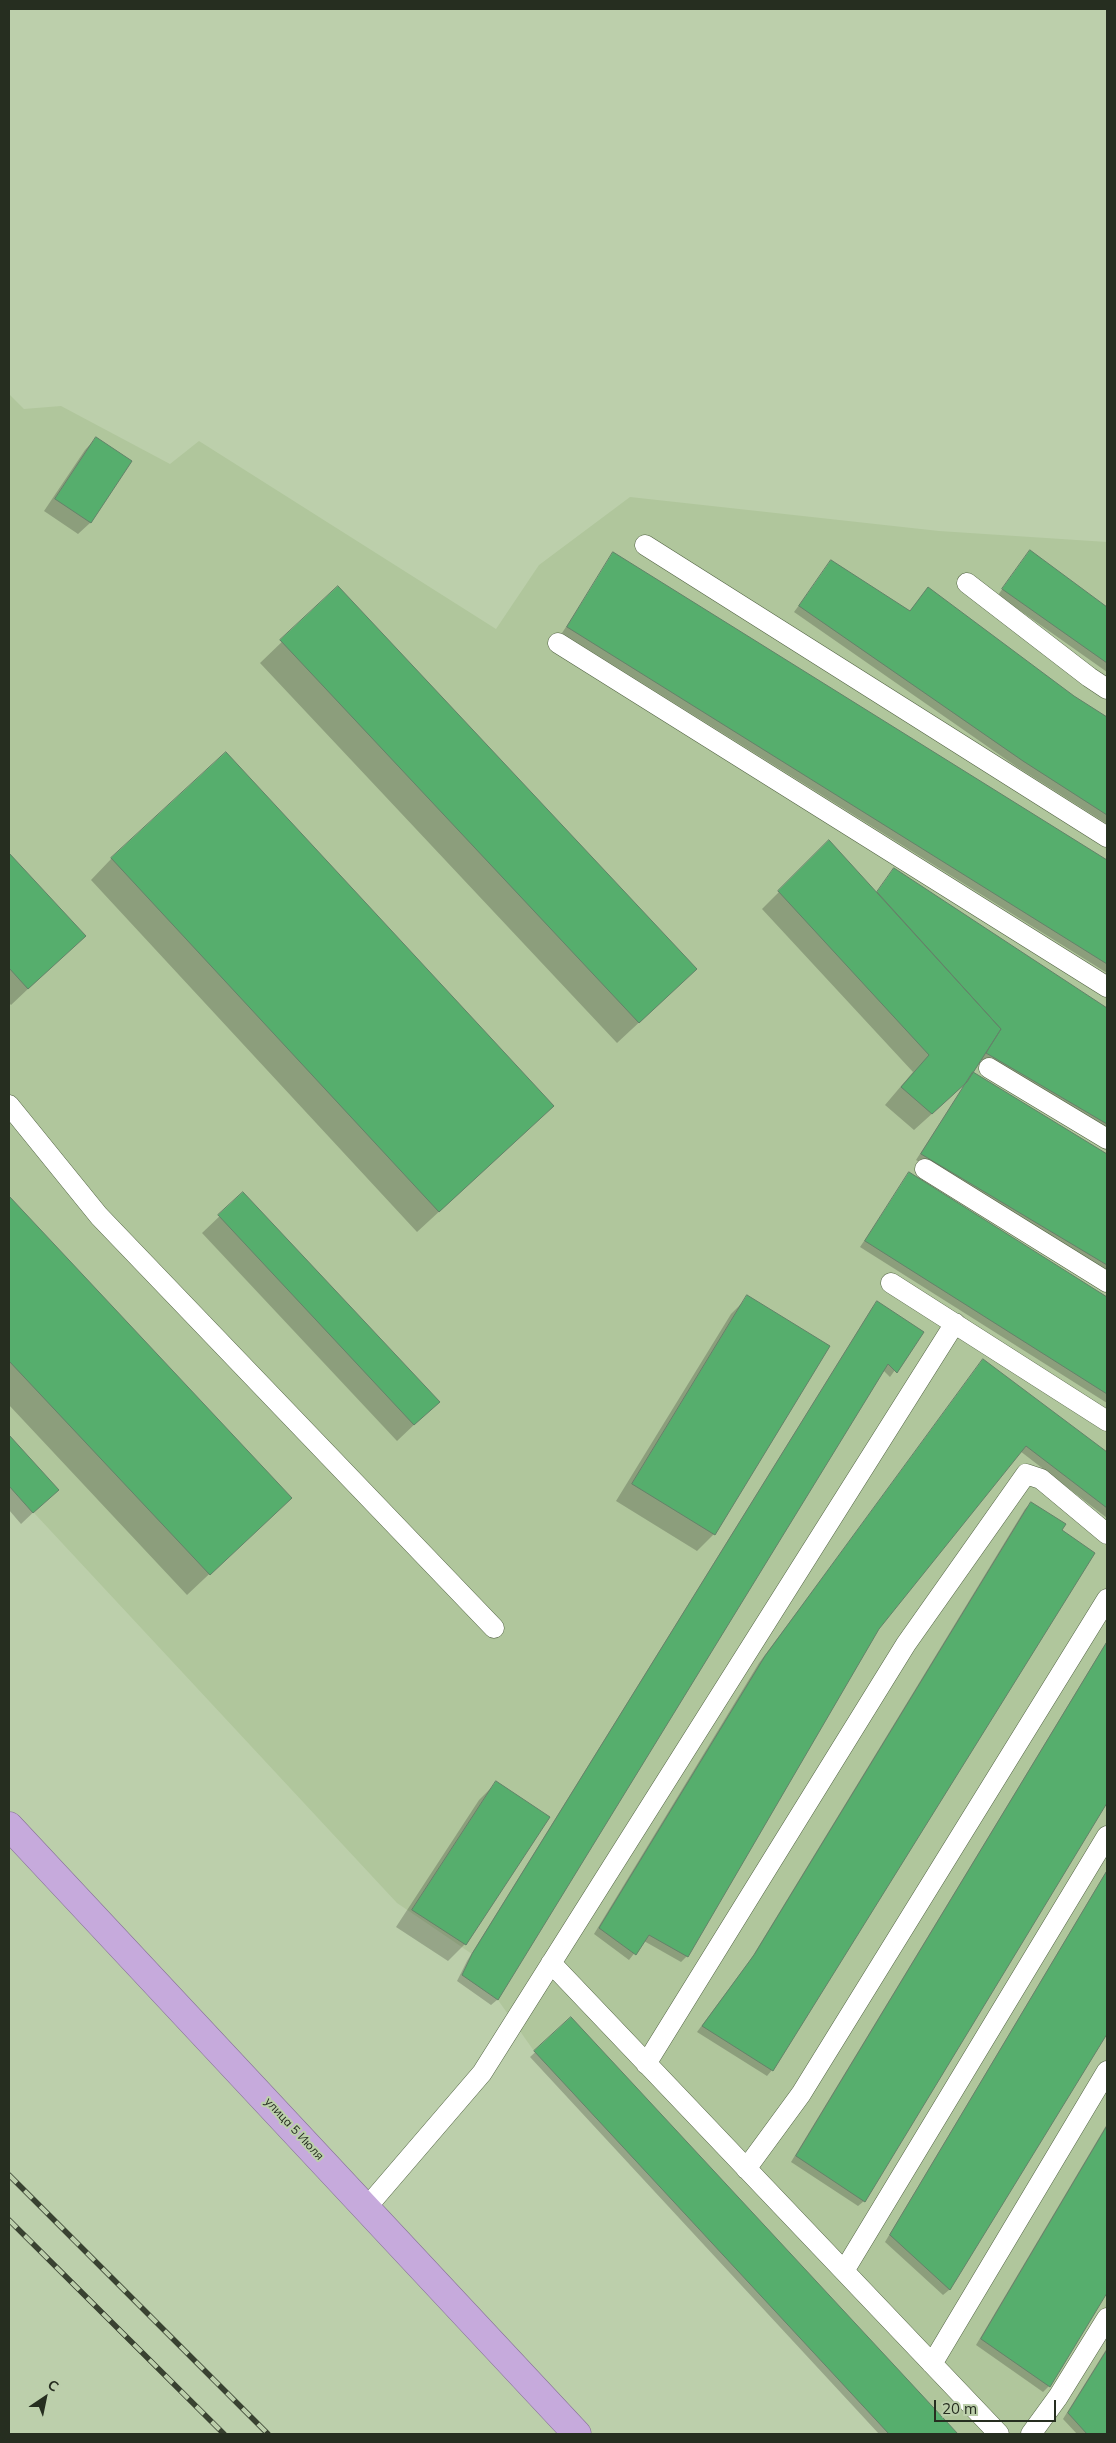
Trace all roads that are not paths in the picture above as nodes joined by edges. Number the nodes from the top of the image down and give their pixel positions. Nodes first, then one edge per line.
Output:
1 (646, 545) dead end
2 (966, 583) dead end
3 (558, 643) dead end
4 (1107, 689) edge
5 (1107, 837) edge
6 (1107, 987) edge
7 (989, 1068) dead end
8 (9, 1105) edge
9 (1107, 1139) edge
10 (925, 1169) dead end
11 (1107, 1282) edge
12 (891, 1283) dead end
13 (955, 1323) junction
14 (1107, 1421) edge
15 (1107, 1534) edge
16 (1107, 1599) edge
17 (494, 1628) dead end
18 (9, 1826) edge
19 (1107, 1836) edge
20 (550, 1963) junction
21 (646, 2064) junction
22 (1107, 2071) edge
23 (746, 2169) junction
24 (367, 2207) junction
25 (844, 2271) junction
26 (1107, 2318) edge
27 (932, 2364) junction
28 (577, 2434) edge
29 (999, 2434) edge
30 (1031, 2434) edge

1 - 5 lane
2 - 4 lane
3 - 6 lane
7 - 9 lane
8 - 17 lane
10 - 11 lane
12 - 13 lane
13 - 14 lane
13 - 20 lane
15 - 21 lane
16 - 23 lane
18 - 24 highway, улица 5 Июля
19 - 25 lane
20 - 21 lane
20 - 24 lane
21 - 23 lane
22 - 27 lane
23 - 25 lane
24 - 28 highway, улица 5 Июля
25 - 27 lane
26 - 30 lane
27 - 29 lane

